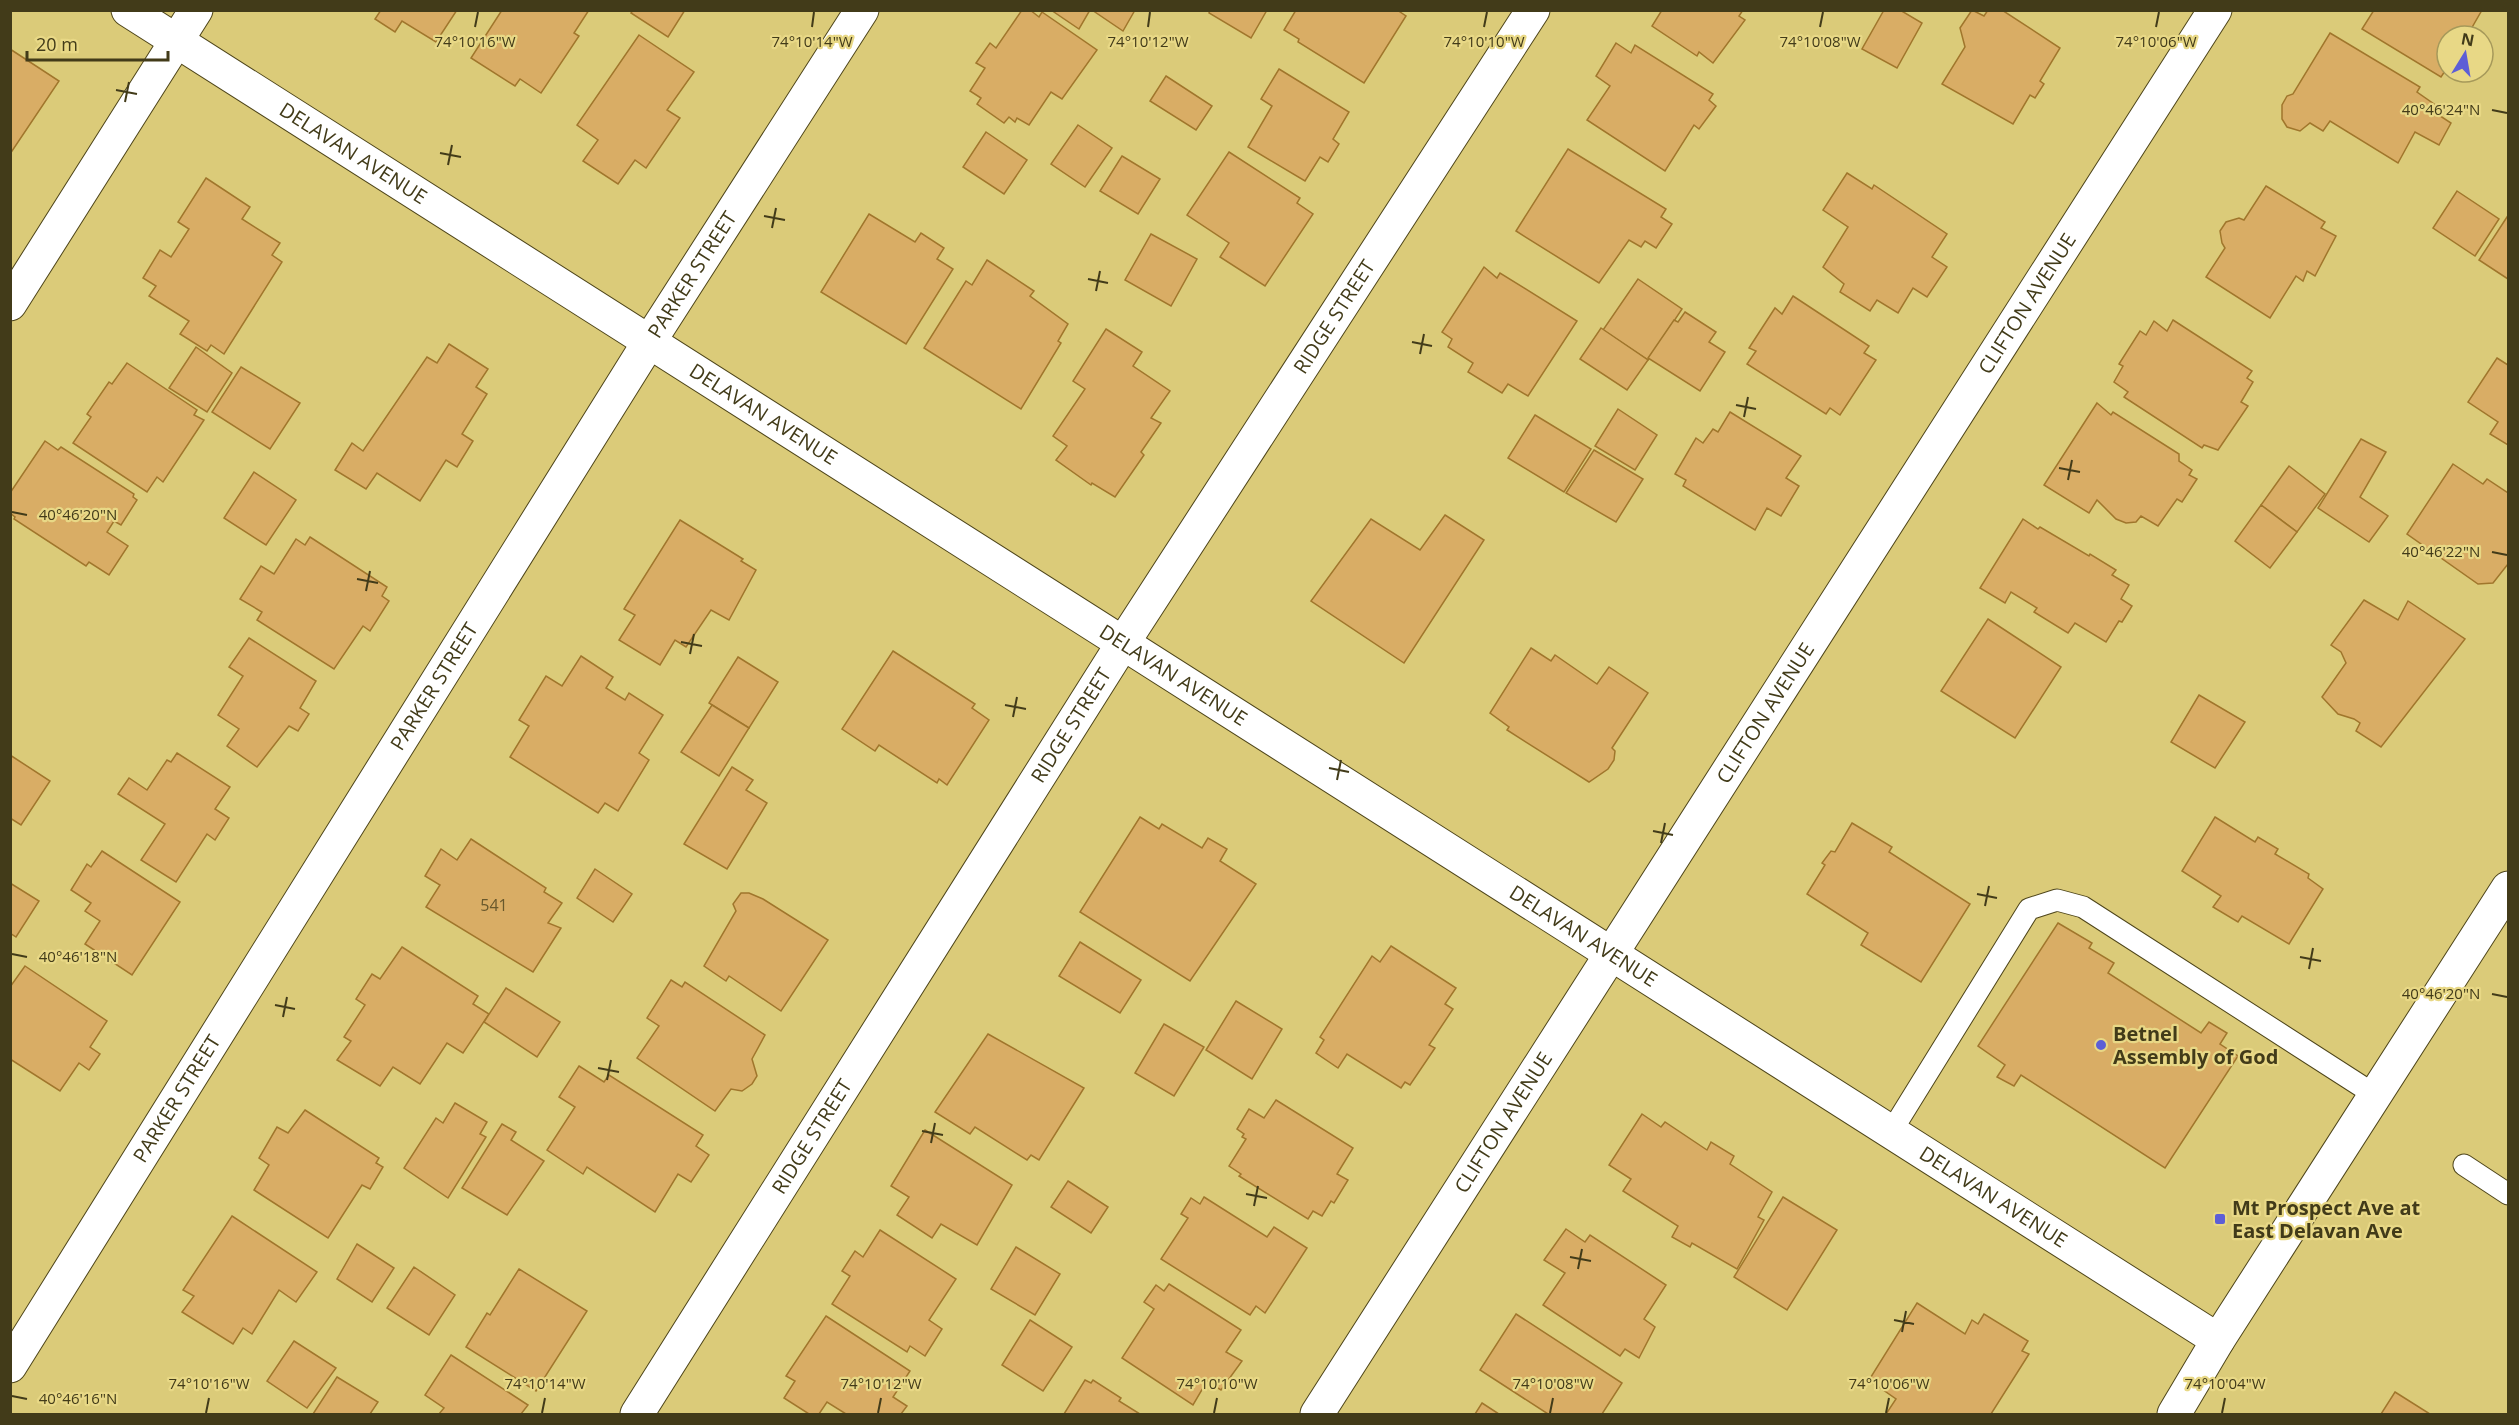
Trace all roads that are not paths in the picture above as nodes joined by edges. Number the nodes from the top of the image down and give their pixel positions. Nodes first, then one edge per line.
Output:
1 (129, 10) edge
2 (196, 10) edge
3 (862, 10) edge
4 (1533, 10) edge
5 (2215, 10) edge
6 (177, 41) junction
7 (10, 304) edge
8 (649, 342) junction
9 (1123, 643) junction
10 (2504, 906) edge
11 (1612, 954) junction
12 (2376, 1095) junction
13 (1891, 1132) junction
14 (2464, 1165) dead end
15 (2508, 1194) edge
16 (2218, 1340) junction
17 (10, 1366) edge
18 (637, 1414) edge
19 (1317, 1414) edge
20 (2174, 1414) edge

1 - 6 street, DELAVAN AVENUE
2 - 6 street
3 - 8 street, PARKER STREET
4 - 9 street, RIDGE STREET
5 - 11 street, CLIFTON AVENUE
6 - 7 street
6 - 8 street, DELAVAN AVENUE
8 - 9 street, DELAVAN AVENUE
8 - 17 street, PARKER STREET
9 - 11 street, DELAVAN AVENUE
9 - 18 street, RIDGE STREET
10 - 12 street
11 - 13 street, DELAVAN AVENUE
11 - 19 street, CLIFTON AVENUE
12 - 13 lane
12 - 16 street
13 - 16 street, DELAVAN AVENUE
14 - 15 lane
16 - 20 street

